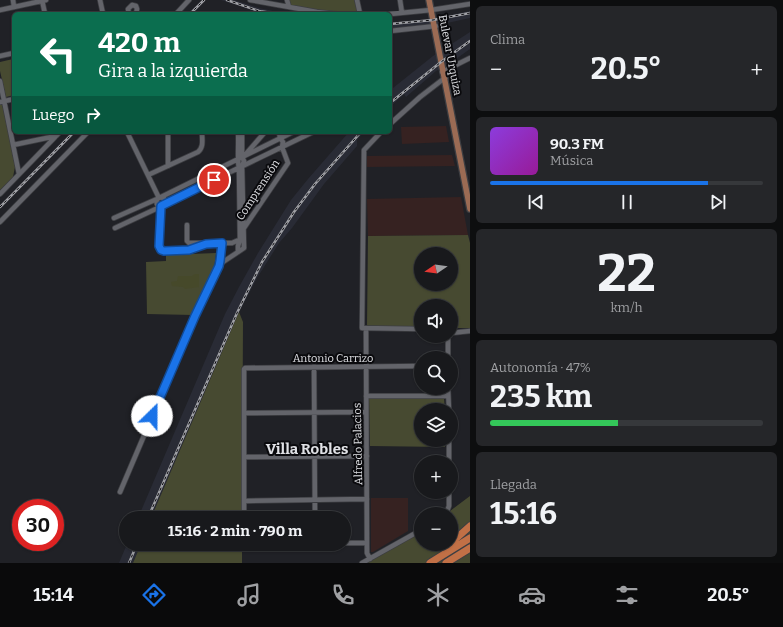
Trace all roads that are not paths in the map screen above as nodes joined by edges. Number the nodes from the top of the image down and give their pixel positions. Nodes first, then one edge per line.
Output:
1 (13, 0) edge
2 (44, 0) edge
3 (100, 0) edge
4 (189, 0) edge
5 (250, 0) edge
6 (287, 0) edge
7 (357, 0) edge
8 (400, 0) edge
9 (430, 0) edge
10 (470, 4) edge
11 (14, 7) junction
12 (289, 7) junction
13 (0, 10) edge
14 (432, 10) junction
15 (45, 12) edge
16 (103, 12) edge
17 (129, 12) edge
18 (136, 12) edge
19 (178, 12) edge
20 (323, 12) edge
21 (360, 12) edge
22 (402, 13) junction
23 (392, 14) edge
24 (435, 26) junction
25 (392, 31) edge
26 (12, 53) edge
27 (0, 56) edge
28 (470, 58) edge
29 (444, 74) junction
30 (0, 81) edge
31 (12, 100) edge
32 (2, 102) edge
33 (392, 122) edge
34 (86, 134) edge
35 (128, 134) edge
36 (168, 134) edge
37 (202, 134) edge
38 (238, 134) edge
39 (242, 134) edge
40 (263, 134) edge
41 (279, 134) edge
42 (289, 134) edge
43 (309, 134) edge
44 (379, 134) edge
45 (56, 136) joint
46 (280, 138) junction
47 (13, 145) junction
48 (282, 147) junction
49 (240, 158) junction
50 (168, 166) junction
51 (241, 167) junction
52 (19, 174) junction
53 (148, 175) junction
54 (467, 182) edge
55 (0, 194) edge
56 (470, 197) edge
57 (159, 198) junction
58 (162, 206) junction
59 (470, 209) edge
60 (114, 218) dead end
61 (0, 222) edge
62 (187, 225) dead end
63 (115, 228) dead end
64 (243, 229) junction
65 (242, 238) junction
66 (222, 243) junction
67 (206, 244) junction
68 (219, 266) junction
69 (364, 328) junction
70 (414, 329) edge
71 (470, 332) edge
72 (458, 333) edge
73 (414, 366) edge
74 (314, 367) junction
75 (366, 367) junction
76 (366, 396) junction
77 (448, 396) joint
78 (448, 403) edge
79 (366, 412) junction
80 (244, 413) junction
81 (314, 413) junction
82 (315, 456) junction
83 (367, 456) junction
84 (244, 457) junction
85 (120, 492) dead end
86 (367, 499) junction
87 (315, 500) junction
88 (244, 501) junction
89 (244, 511) edge
90 (315, 511) edge
91 (470, 526) edge
92 (414, 534) edge
93 (458, 537) edge
94 (470, 538) edge
95 (351, 543) edge
96 (367, 543) junction
97 (470, 548) edge
98 (442, 551) edge
99 (370, 559) junction
100 (362, 563) edge
101 (426, 563) edge
102 (430, 563) edge
103 (446, 563) edge

1 - 11 street
2 - 11 street
2 - 15 street
3 - 16 street
4 - 19 street
5 - 12 street
6 - 12 street
7 - 21 street
8 - 22 street
9 - 14 main road, Bulevar Urquiza
10 - 14 street
11 - 13 street
12 - 20 street
14 - 22 street
14 - 24 main road, Bulevar Urquiza
17 - 18 street
22 - 23 street
24 - 25 street
24 - 29 main road, Bulevar Urquiza
26 - 27 street
28 - 29 street
29 - 33 street
29 - 54 main road, Bulevar Urquiza
30 - 32 street
31 - 32 street
32 - 47 street
34 - 61 street
35 - 53 street
36 - 50 street
37 - 50 street
38 - 49 street
39 - 49 street
40 - 49 street
41 - 46 street, Comprensión
42 - 46 street
43 - 48 street
44 - 69 street, Alfredo Palacios
45 - 47 street
45 - 52 street
46 - 48 street, Comprensión
46 - 49 street
47 - 52 street
48 - 51 street
48 - 64 street, Comprensión
49 - 51 street
49 - 57 street
50 - 53 street
51 - 58 street
51 - 64 street
51 - 65 street
52 - 55 street
53 - 57 street
54 - 56 main road, Bulevar Urquiza
54 - 59 main road, Bulevar Urquiza
57 - 58 street
57 - 58 street
57 - 60 street
58 - 63 street
58 - 67 street
62 - 67 street
64 - 65 street
65 - 66 street
65 - 68 street
66 - 67 street
66 - 68 street
68 - 85 street
69 - 70 street
69 - 75 street, Alfredo Palacios
71 - 72 street
73 - 75 street, Antonio Carrizo
74 - 75 street, Antonio Carrizo
74 - 80 street, Antonio Carrizo
74 - 81 street
75 - 76 street, Alfredo Palacios
76 - 77 street
76 - 79 street, Alfredo Palacios
77 - 78 street
79 - 81 street
79 - 83 street, Alfredo Palacios
80 - 81 street
80 - 84 street
81 - 82 street
82 - 83 street
82 - 84 street
82 - 87 street
83 - 86 street, Alfredo Palacios
84 - 88 street
86 - 87 street
86 - 96 street, Alfredo Palacios
87 - 88 street
87 - 90 street
88 - 89 street
91 - 93 highway
92 - 99 street
94 - 102 highway
95 - 96 street
96 - 99 street, Alfredo Palacios
97 - 103 highway
98 - 101 highway
99 - 100 street

